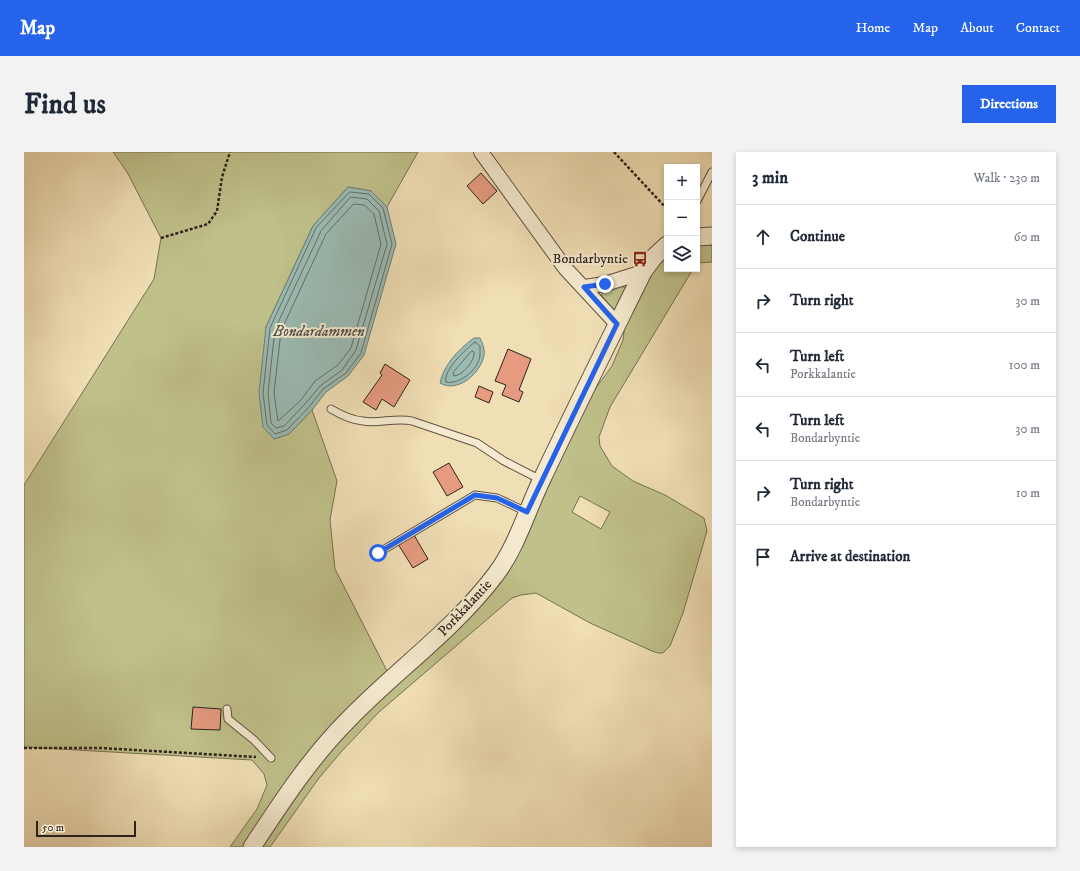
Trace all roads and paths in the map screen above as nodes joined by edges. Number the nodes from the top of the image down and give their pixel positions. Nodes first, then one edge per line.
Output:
1 (230, 152) edge
2 (481, 152) edge
3 (614, 152) edge
4 (712, 172) edge
5 (698, 200) edge
6 (664, 206) edge
7 (712, 236) edge
8 (700, 237) edge
9 (161, 238) dead end
10 (664, 248) edge
11 (643, 272) junction
12 (584, 287) junction
13 (617, 324) junction
14 (331, 409) dead end
15 (541, 480) junction
16 (527, 512) junction
17 (378, 553) dead end
18 (228, 709) dead end
19 (24, 748) edge
20 (271, 758) joint
21 (252, 847) edge

1 - 9 path
2 - 12 street
3 - 6 path
4 - 5 lane
7 - 8 street
10 - 11 street, Porkkalantie
11 - 12 street
11 - 13 street, Porkkalantie
12 - 13 street
13 - 15 street, Porkkalantie
14 - 15 lane
15 - 16 street, Porkkalantie
16 - 17 lane
16 - 21 street, Porkkalantie
18 - 20 lane
19 - 20 path

